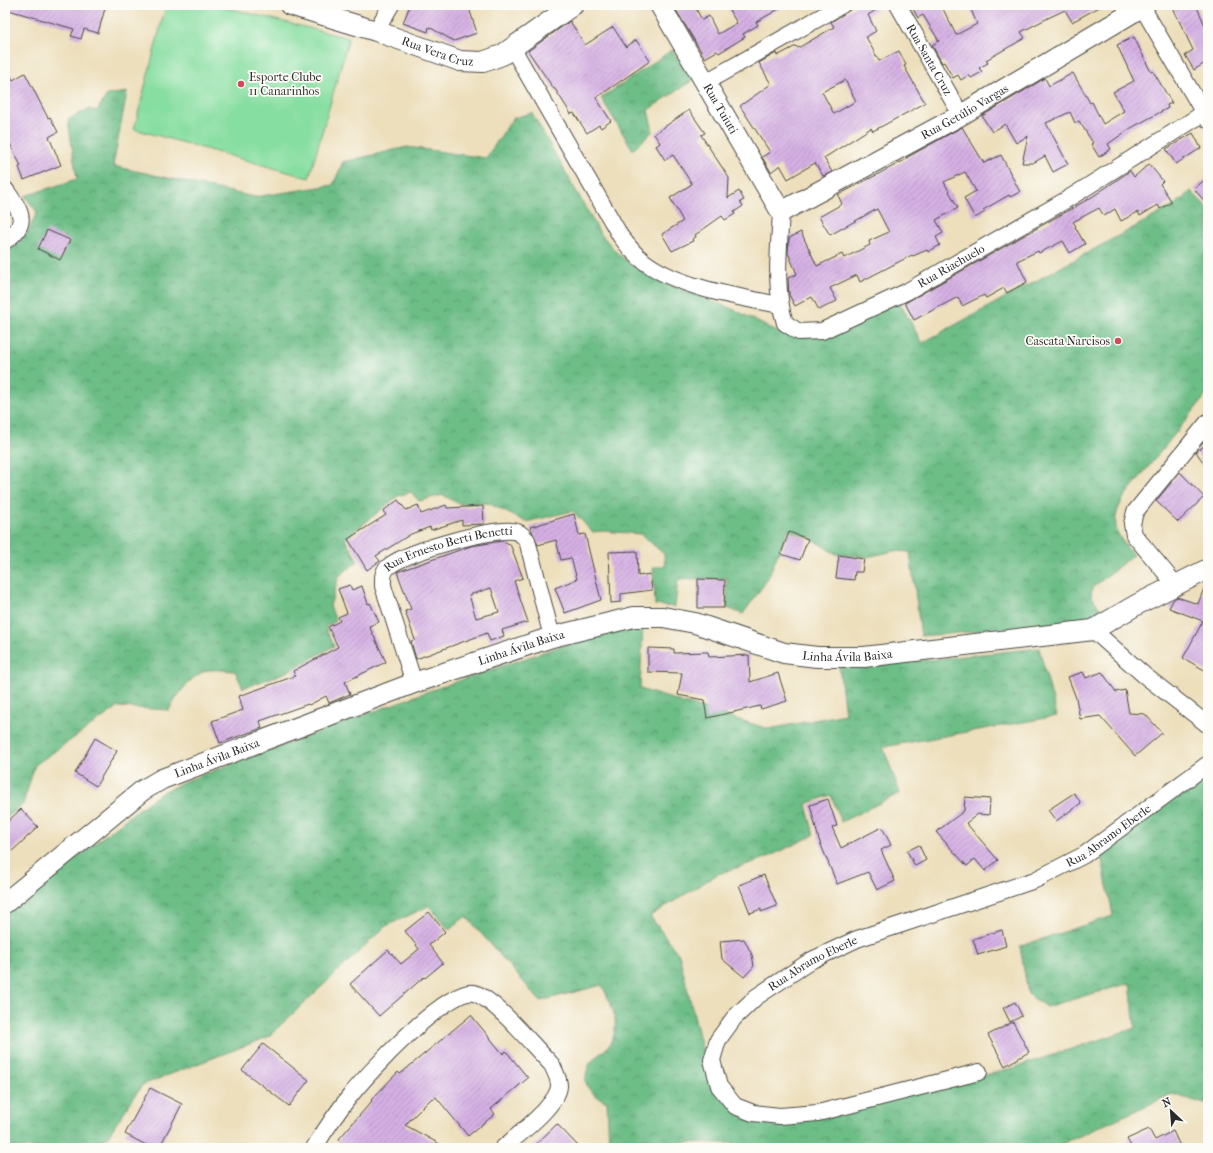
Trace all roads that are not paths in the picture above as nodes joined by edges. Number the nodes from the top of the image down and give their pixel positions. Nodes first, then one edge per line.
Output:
1 (290, 5) edge
2 (391, 5) edge
3 (573, 5) edge
4 (660, 5) edge
5 (842, 5) edge
6 (898, 5) edge
7 (1143, 6) edge
8 (376, 31) junction
9 (512, 47) junction
10 (706, 82) junction
11 (961, 115) junction
12 (1206, 116) edge
13 (5, 189) edge
14 (781, 212) junction
15 (5, 241) edge
16 (780, 305) junction
17 (1208, 422) edge
18 (1208, 569) edge
19 (1175, 584) junction
20 (1093, 630) junction
21 (552, 637) junction
22 (414, 683) junction
23 (1208, 725) edge
24 (1208, 764) edge
25 (5, 903) edge
26 (979, 1072) dead end
27 (314, 1148) edge
28 (503, 1148) edge

1 - 8 street, Rua Vera Cruz
2 - 8 street
3 - 9 street, Rua Vera Cruz
4 - 10 street, Rua Tuiuti
5 - 10 street
6 - 11 street, Rua Santa Cruz
7 - 11 street, Rua Getúlio Vargas
7 - 12 street
8 - 9 street, Rua Vera Cruz
9 - 16 street
10 - 14 street, Rua Tuiuti
11 - 14 street, Rua Getúlio Vargas
12 - 16 street, Rua Riachuelo
13 - 15 street
14 - 16 street, Rua Riachuelo
17 - 19 street
18 - 19 street
19 - 20 street
20 - 21 street, Linha Ávila Baixa
20 - 23 street
21 - 22 street, Linha Ávila Baixa
21 - 22 street, Rua Ernesto Berti Benetti
22 - 25 street, Linha Ávila Baixa
24 - 26 street, Rua Abramo Eberle
27 - 28 street

